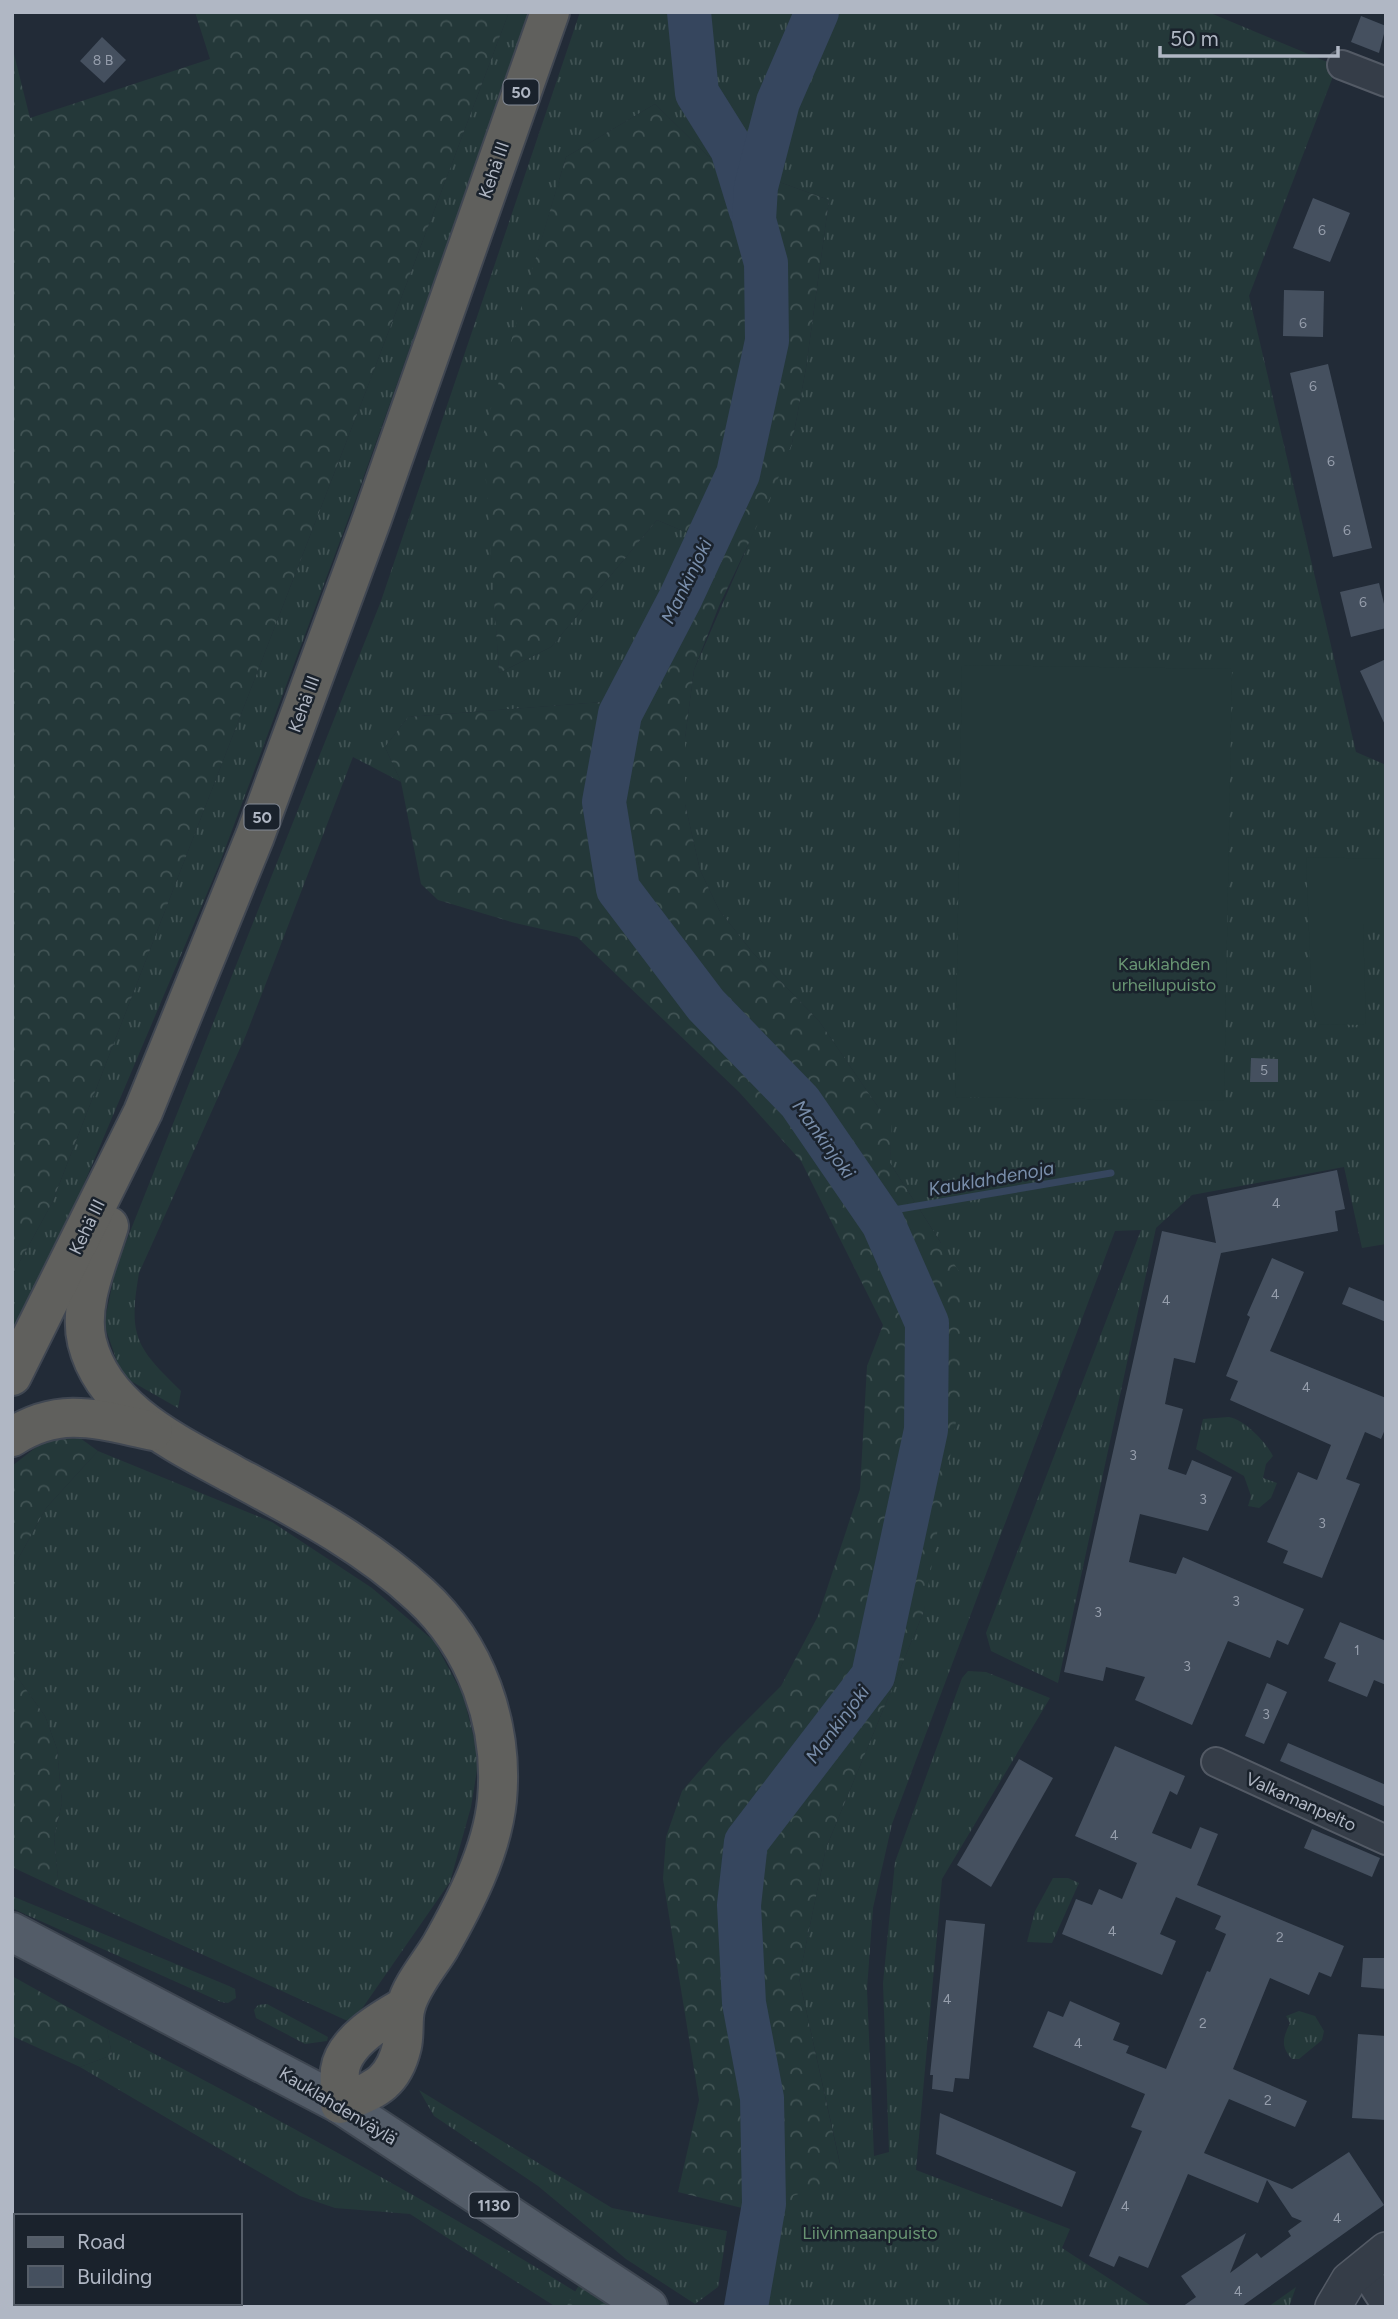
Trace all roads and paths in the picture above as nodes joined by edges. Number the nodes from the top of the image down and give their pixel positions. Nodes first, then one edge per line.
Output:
1 (550, 12) edge
2 (1342, 65) dead end
3 (1386, 82) edge
4 (143, 1112) junction
5 (12, 1376) edge
6 (155, 1431) junction
7 (12, 1437) edge
8 (1216, 1762) dead end
9 (1386, 1840) edge
10 (12, 1931) edge
11 (340, 2104) junction
12 (1374, 2260) edge
13 (1386, 2305) edge
14 (648, 2307) edge
15 (1333, 2307) edge

1 - 4 highway, Kehä III / 50
2 - 3 street
4 - 5 highway, Kehä III / 50
4 - 6 highway
6 - 7 highway
6 - 11 highway
8 - 9 street, Valkamanpelto
10 - 11 main road, Kauklahdenväylä / 1130
11 - 14 main road, Kauklahdenväylä / 1130
12 - 13 street
12 - 15 street

